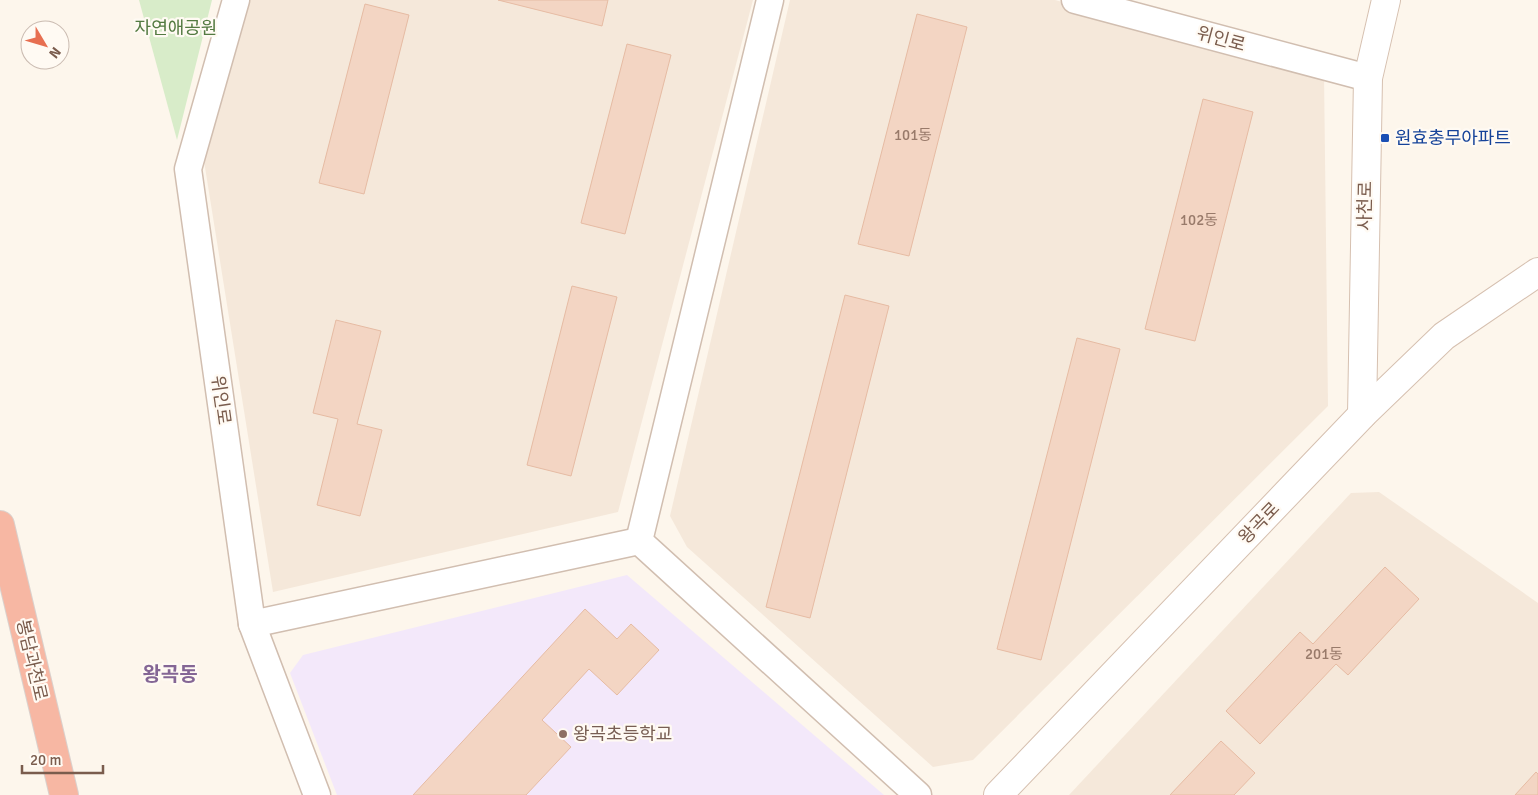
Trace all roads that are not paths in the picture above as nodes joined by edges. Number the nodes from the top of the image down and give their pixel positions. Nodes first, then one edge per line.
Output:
1 (236, 0) edge
2 (770, 0) edge
3 (1075, 0) edge
4 (1386, 0) edge
5 (1368, 78) junction
6 (1538, 272) edge
7 (1362, 415) junction
8 (0, 525) edge
9 (638, 541) junction
10 (252, 624) junction
11 (64, 795) edge
12 (317, 795) edge
13 (918, 795) edge
14 (998, 795) edge

1 - 10 street, 위인로
2 - 9 street
3 - 5 street, 위인로
4 - 5 street, 사천로
5 - 7 street, 사천로
6 - 7 street, 왕곡로
7 - 14 street, 왕곡로
8 - 11 highway, 봉담과천로
9 - 10 street
9 - 13 street
10 - 12 street, 위인로

